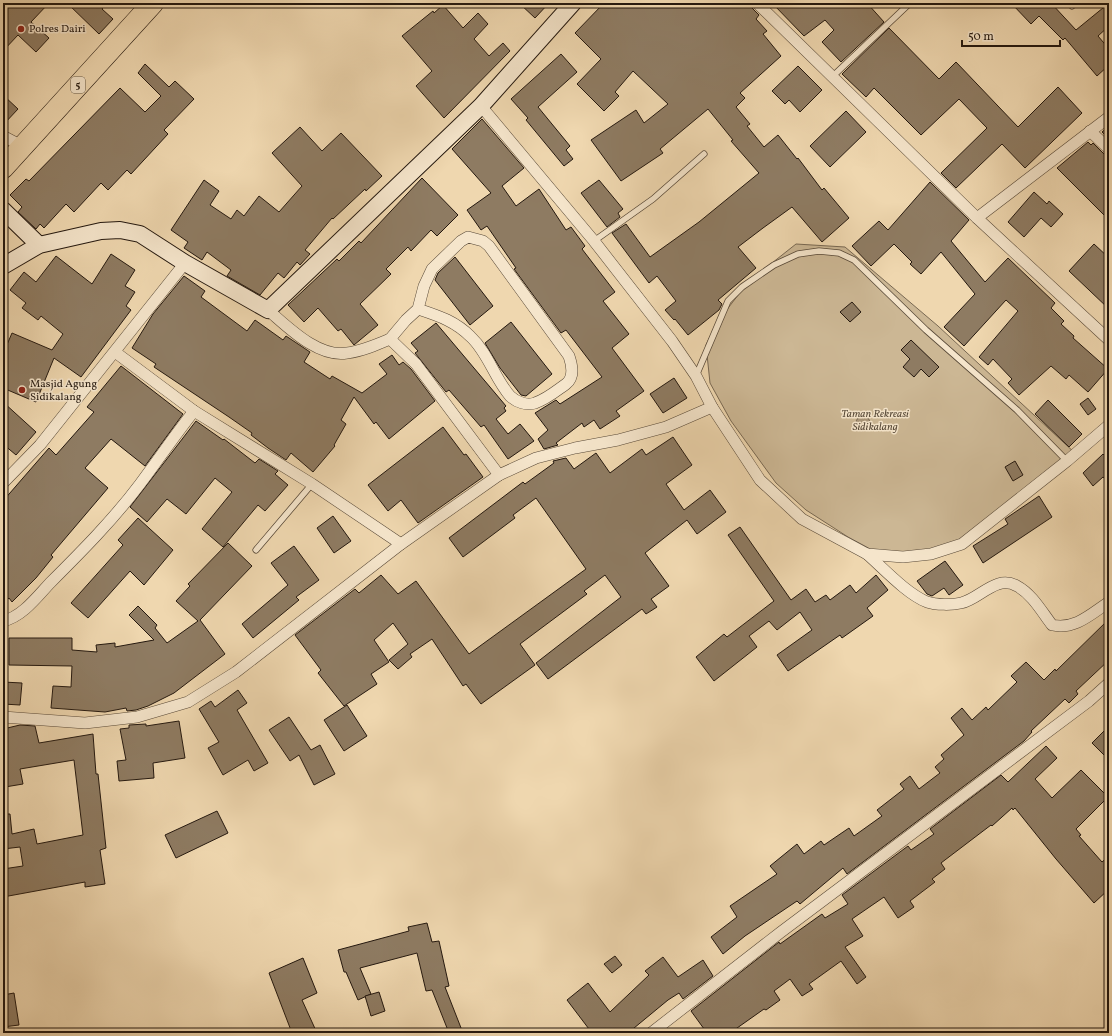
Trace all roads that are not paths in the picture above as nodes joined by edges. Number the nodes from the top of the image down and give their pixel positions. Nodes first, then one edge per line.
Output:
1 (152, 3) edge
2 (573, 3) edge
3 (757, 3) edge
4 (910, 3) edge
5 (833, 76) junction
6 (481, 106) junction
7 (1109, 117) edge
8 (1090, 131) junction
9 (3, 136) edge
10 (22, 146) junction
11 (1109, 149) edge
12 (704, 154) dead end
13 (3, 168) edge
14 (3, 210) edge
15 (977, 218) junction
16 (594, 242) junction
17 (39, 245) junction
18 (185, 262) junction
19 (3, 266) edge
20 (418, 309) junction
21 (268, 310) junction
22 (1108, 337) edge
23 (390, 339) junction
24 (115, 352) junction
25 (696, 376) junction
26 (712, 407) junction
27 (194, 411) junction
28 (1109, 425) edge
29 (1068, 461) junction
30 (499, 475) junction
31 (3, 483) edge
32 (312, 484) junction
33 (401, 544) junction
34 (256, 550) dead end
35 (867, 554) junction
36 (1109, 602) edge
37 (3, 621) edge
38 (1109, 683) edge
39 (3, 717) edge
40 (651, 1033) edge

1 - 10 highway, 5
2 - 6 street
3 - 5 street
4 - 5 lane
5 - 15 street
6 - 16 street
6 - 21 street
7 - 8 street
8 - 11 street
8 - 15 street
9 - 10 street
10 - 13 highway, 5
12 - 16 lane
14 - 17 street
15 - 22 street
16 - 25 street
17 - 18 street
17 - 19 street
18 - 21 street
18 - 24 street
20 - 20 street
20 - 23 street
21 - 23 street
23 - 30 street
24 - 27 street
24 - 31 street
25 - 26 street
25 - 29 lane
26 - 30 street
26 - 35 street
27 - 32 street
27 - 37 street
28 - 29 street
29 - 35 street
30 - 33 street
32 - 33 street
32 - 34 lane
33 - 39 street
35 - 36 street
38 - 40 street

